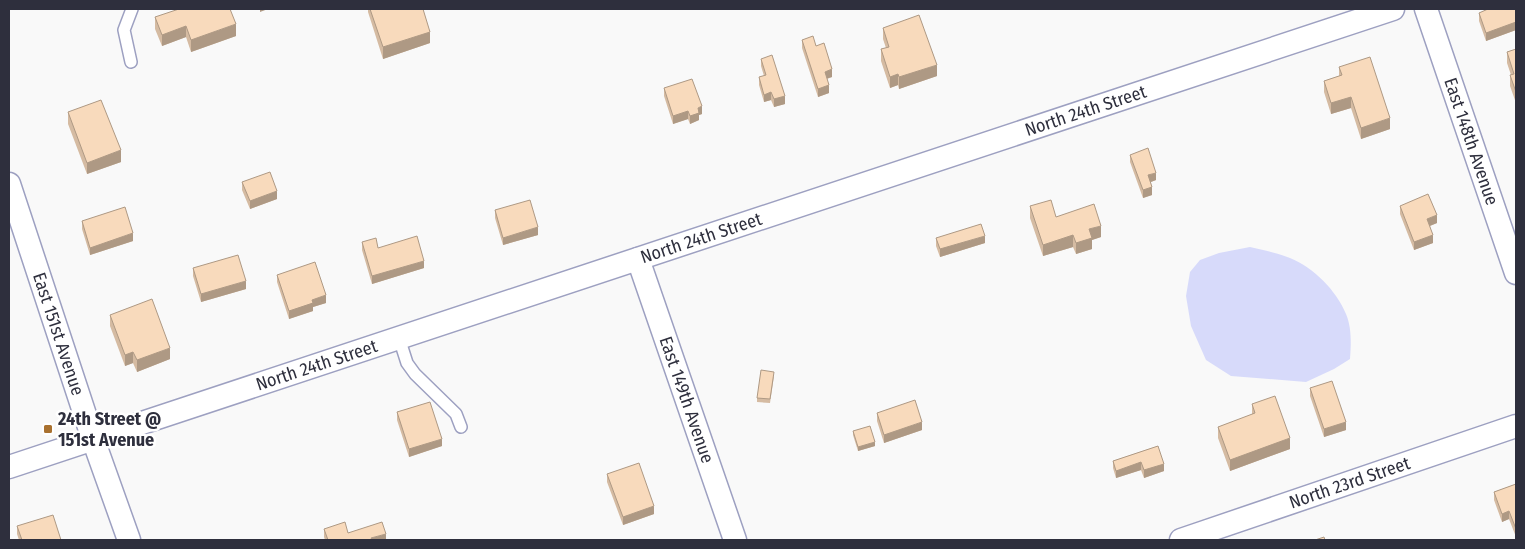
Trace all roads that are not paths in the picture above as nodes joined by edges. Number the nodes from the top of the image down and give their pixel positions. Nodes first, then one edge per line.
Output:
1 (132, 9) edge
2 (1393, 9) edge
3 (1426, 9) edge
4 (131, 62) dead end
5 (9, 184) edge
6 (638, 259) junction
7 (1516, 273) edge
8 (399, 338) junction
9 (1516, 426) edge
10 (461, 427) dead end
11 (93, 439) junction
12 (9, 467) edge
13 (129, 540) edge
14 (735, 540) edge
15 (1182, 540) edge

1 - 4 lane
2 - 6 street, North 24th Street
3 - 7 street, East 148th Avenue
5 - 11 street, East 151st Avenue
6 - 8 street, North 24th Street
6 - 14 street, East 149th Avenue
8 - 10 lane
8 - 11 street, North 24th Street
9 - 15 street, North 23rd Street
11 - 12 street, North 24th Street
11 - 13 street, East 151st Avenue

